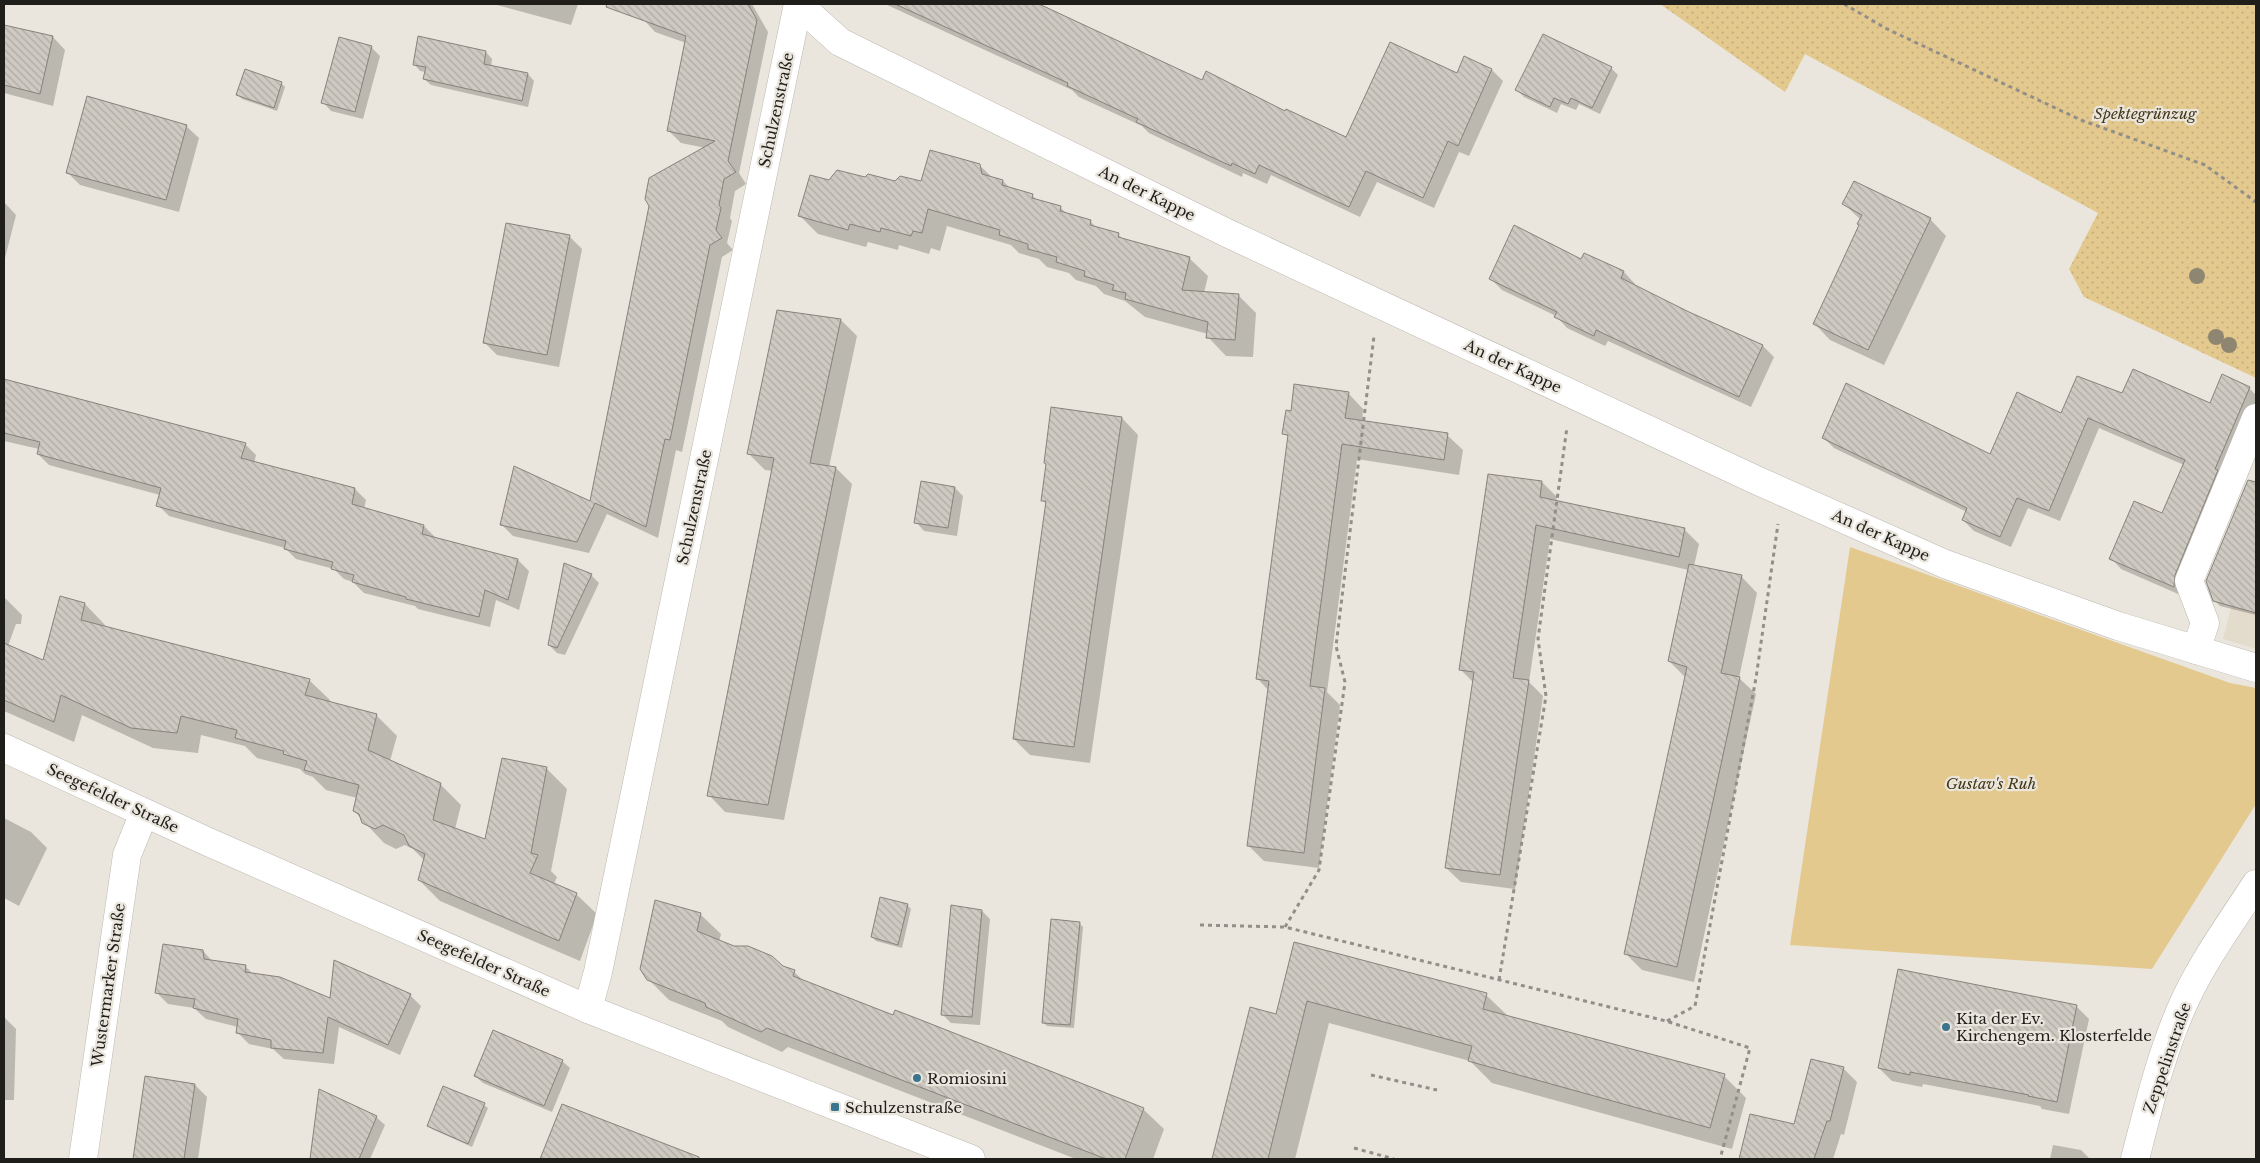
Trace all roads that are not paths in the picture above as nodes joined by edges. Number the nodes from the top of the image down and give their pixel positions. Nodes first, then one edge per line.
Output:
1 (798, 4) edge
2 (2256, 418) edge
3 (2196, 650) junction
4 (2256, 668) edge
5 (4, 748) edge
6 (144, 813) junction
7 (2256, 884) edge
8 (588, 1009) junction
9 (83, 1159) edge
10 (971, 1159) edge
11 (2136, 1159) edge

1 - 3 street, An der Kappe
1 - 8 street, Schulzenstraße
2 - 3 street
3 - 4 street, An der Kappe
5 - 6 street, Seegefelder Straße
6 - 8 street, Seegefelder Straße
6 - 9 street, Wustermarker Straße
7 - 11 street, Zeppelinstraße
8 - 10 street, Seegefelder Straße

